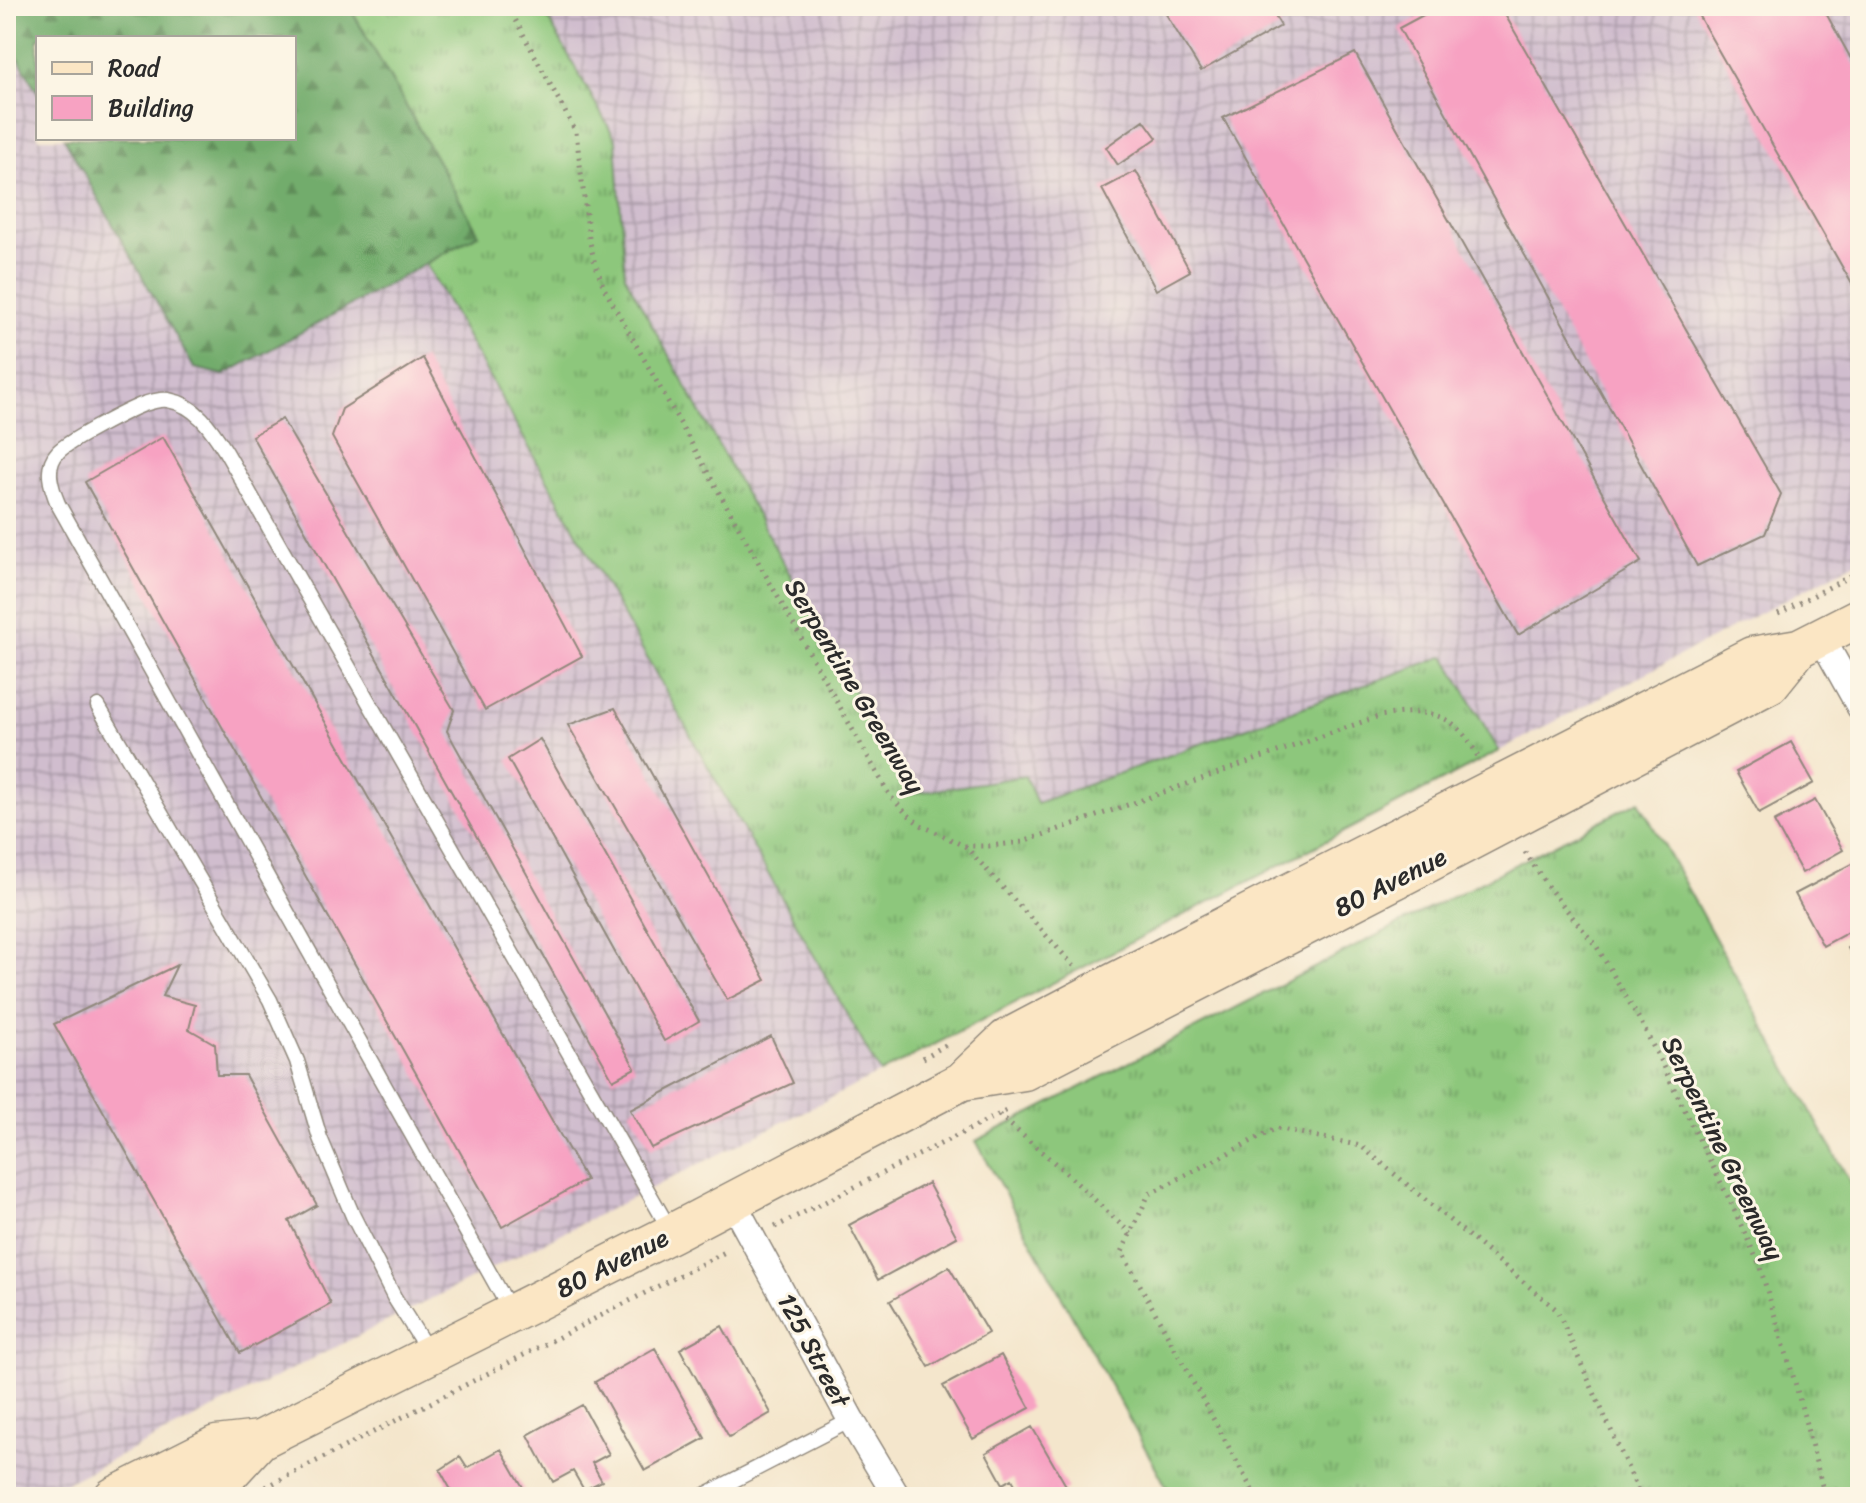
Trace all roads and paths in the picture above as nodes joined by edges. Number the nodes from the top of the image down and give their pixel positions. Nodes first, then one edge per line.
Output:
1 (508, 6) edge
2 (1860, 617) edge
3 (1810, 643) junction
4 (98, 706) dead end
5 (1860, 707) edge
6 (1483, 768) dead end
7 (1523, 845) dead end
8 (964, 846) junction
9 (1081, 973) dead end
10 (954, 1040) dead end
11 (918, 1062) dead end
12 (999, 1115) dead end
13 (732, 1201) junction
14 (672, 1233) junction
15 (1131, 1234) junction
16 (708, 1260) dead end
17 (512, 1313) junction
18 (431, 1354) junction
19 (851, 1420) junction
20 (260, 1440) junction
21 (262, 1490) dead end
22 (113, 1497) edge
23 (186, 1497) edge
24 (701, 1497) edge
25 (897, 1497) edge
26 (1256, 1497) edge
27 (1641, 1497) edge
28 (1825, 1497) edge

1 - 8 path, Serpentine Greenway
2 - 3 main road, 80 Avenue
3 - 5 street
3 - 13 main road, 80 Avenue
4 - 18 lane
6 - 8 path, Serpentine Greenway
7 - 28 path, Serpentine Greenway
8 - 9 path
10 - 11 path
12 - 15 path
13 - 14 main road, 80 Avenue
13 - 19 street, 125 Street
14 - 17 main road, 80 Avenue
14 - 17 lane
15 - 26 path
15 - 27 path
16 - 21 path
17 - 18 main road, 80 Avenue
18 - 20 main road, 80 Avenue
19 - 24 lane
19 - 25 street, 125 Street
20 - 22 main road, 80 Avenue
20 - 23 main road, 80 Avenue

